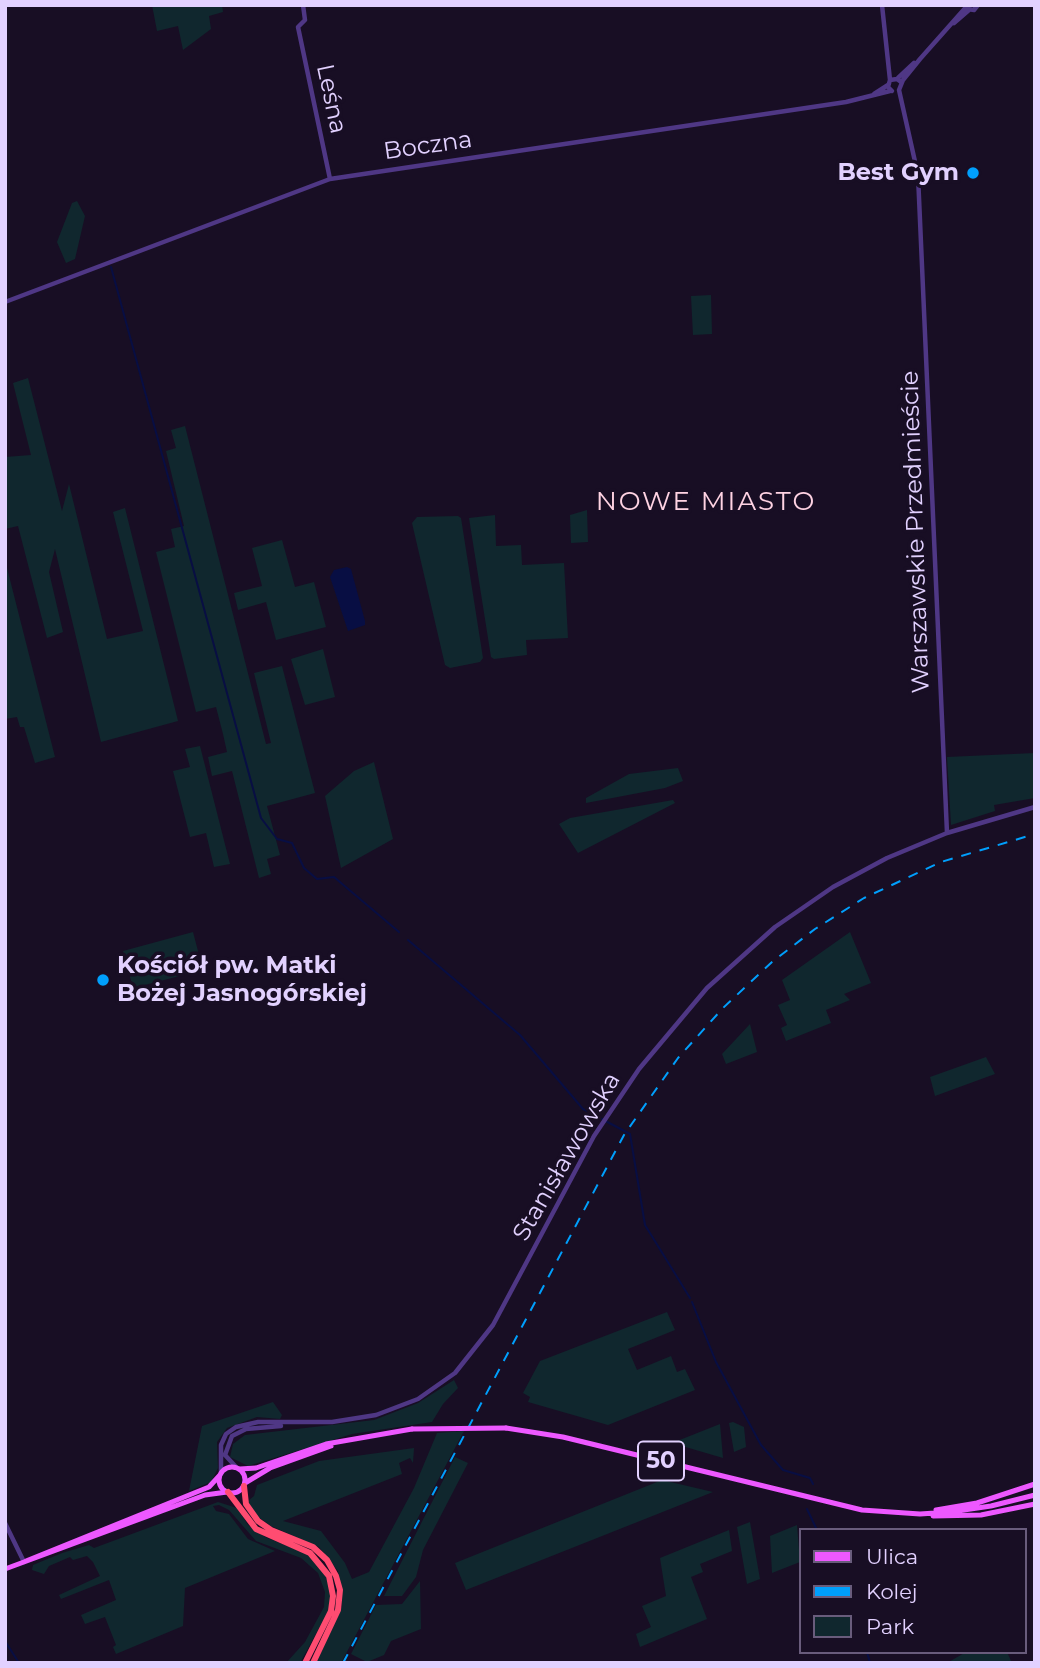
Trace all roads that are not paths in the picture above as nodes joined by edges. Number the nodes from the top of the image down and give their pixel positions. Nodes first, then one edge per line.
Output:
1 (303, 5) edge
2 (882, 5) edge
3 (978, 5) edge
4 (967, 7) edge
5 (894, 85) junction
6 (330, 179) junction
7 (5, 302) edge
8 (1035, 807) edge
9 (947, 833) junction
10 (292, 1424) junction
11 (360, 1437) junction
12 (238, 1468) junction
13 (221, 1475) junction
14 (245, 1484) junction
15 (1035, 1484) edge
16 (228, 1492) junction
17 (1035, 1495) edge
18 (1035, 1504) edge
19 (920, 1514) junction
20 (5, 1523) edge
21 (24, 1562) junction
22 (5, 1570) edge
23 (305, 1663) edge
24 (313, 1663) edge

1 - 6 street, Leśna
2 - 5 street, Warszawskie Przedmieście
3 - 4 street
4 - 5 street
5 - 6 street, Boczna
5 - 9 street, Warszawskie Przedmieście
6 - 7 street, Boczna
8 - 9 street, Stanisławowska
9 - 10 street, Stanisławowska
10 - 12 street
10 - 13 street
11 - 12 main road, 50
11 - 14 main road, 50
11 - 19 main road, 50, bridge
12 - 13 main road, 50
12 - 14 main road
13 - 16 main road
13 - 21 main road, 50
14 - 16 main road, 50
14 - 24 highway
15 - 19 main road
16 - 21 main road, 50
16 - 23 highway
17 - 19 main road, 50
18 - 19 main road
20 - 21 street
21 - 22 main road, 50

